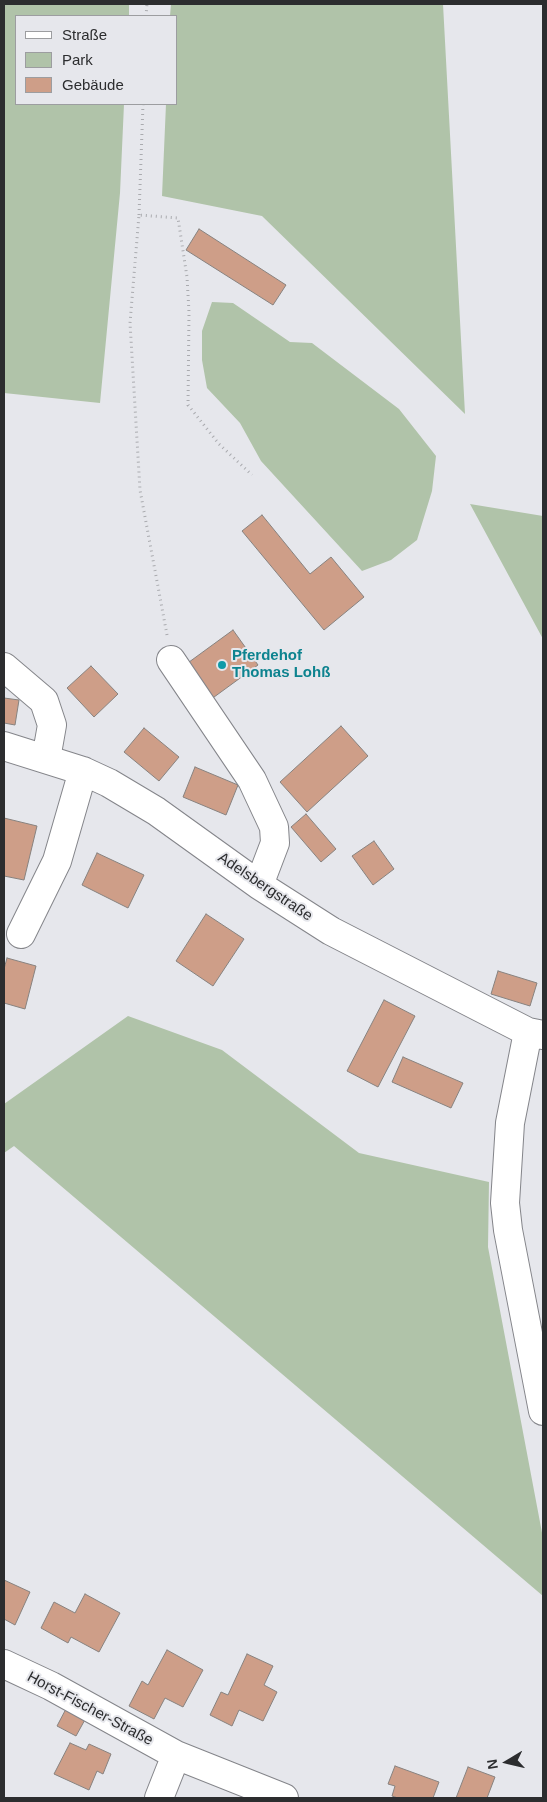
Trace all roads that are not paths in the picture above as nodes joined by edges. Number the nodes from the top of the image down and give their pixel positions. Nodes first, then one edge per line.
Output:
1 (172, 660) road end
2 (4, 668) edge
3 (4, 746) edge
4 (46, 759) junction
5 (83, 771) junction
6 (259, 885) junction
7 (21, 934) dead end
8 (536, 1033) edge
9 (543, 1411) edge
10 (4, 1664) edge
11 (176, 1755) junction
12 (160, 1798) edge
13 (284, 1798) edge

1 - 6 street
2 - 4 street
3 - 4 street, Adelsbergstraße
4 - 5 street, Adelsbergstraße
5 - 6 street, Adelsbergstraße
5 - 7 street
6 - 8 street, Adelsbergstraße
8 - 9 street
10 - 11 street, Horst-Fischer-Straße
11 - 12 street
11 - 13 street, Horst-Fischer-Straße

